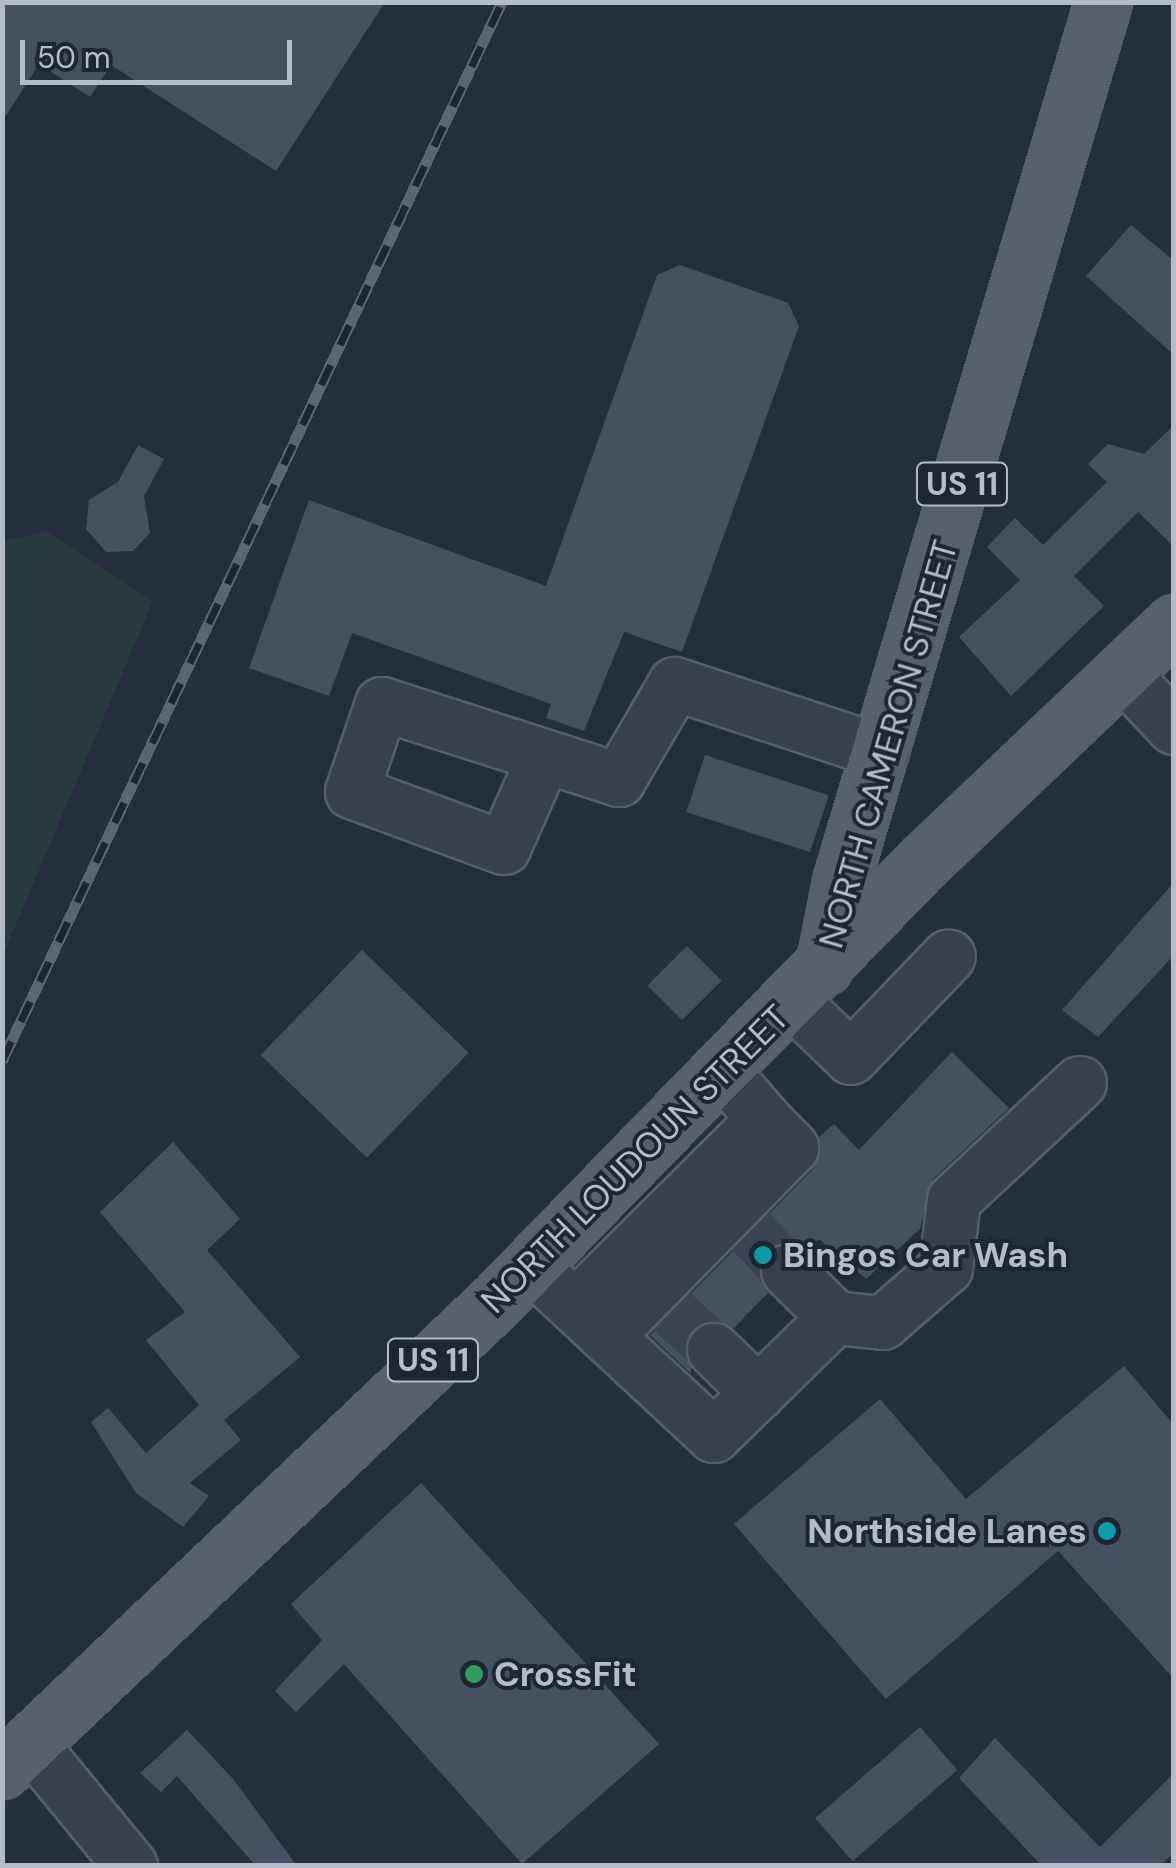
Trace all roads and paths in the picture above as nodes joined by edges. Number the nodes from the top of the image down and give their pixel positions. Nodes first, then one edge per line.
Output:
1 (1103, 2) edge
2 (1174, 624) edge
3 (1123, 674) junction
4 (1174, 728) edge
5 (882, 752) junction
6 (542, 762) dead end
7 (866, 882) junction
8 (949, 956) dead end
9 (808, 983) junction
10 (721, 1069) junction
11 (1080, 1082) dead end
12 (764, 1120) junction
13 (530, 1266) junction
14 (788, 1272) tunnel mouth
15 (835, 1318) junction
16 (592, 1321) junction
17 (714, 1350) tunnel mouth
18 (758, 1393) junction
19 (16, 1756) edge
20 (131, 1866) edge

1 - 5 main road, NORTH CAMERON STREET / US 11
2 - 3 main road, NORTH LOUDOUN STREET / US 11
3 - 4 street
3 - 7 main road, NORTH LOUDOUN STREET / US 11
5 - 6 street
5 - 7 main road, NORTH CAMERON STREET / US 11
7 - 9 main road, NORTH LOUDOUN STREET / US 11
8 - 9 street
9 - 10 main road, NORTH LOUDOUN STREET / US 11
10 - 12 street
10 - 13 main road, NORTH LOUDOUN STREET / US 11
11 - 15 street
12 - 16 street
12 - 16 street
13 - 16 street
13 - 19 main road, NORTH LOUDOUN STREET / US 11
14 - 15 street
15 - 18 street
16 - 18 street
17 - 18 street
19 - 20 street

